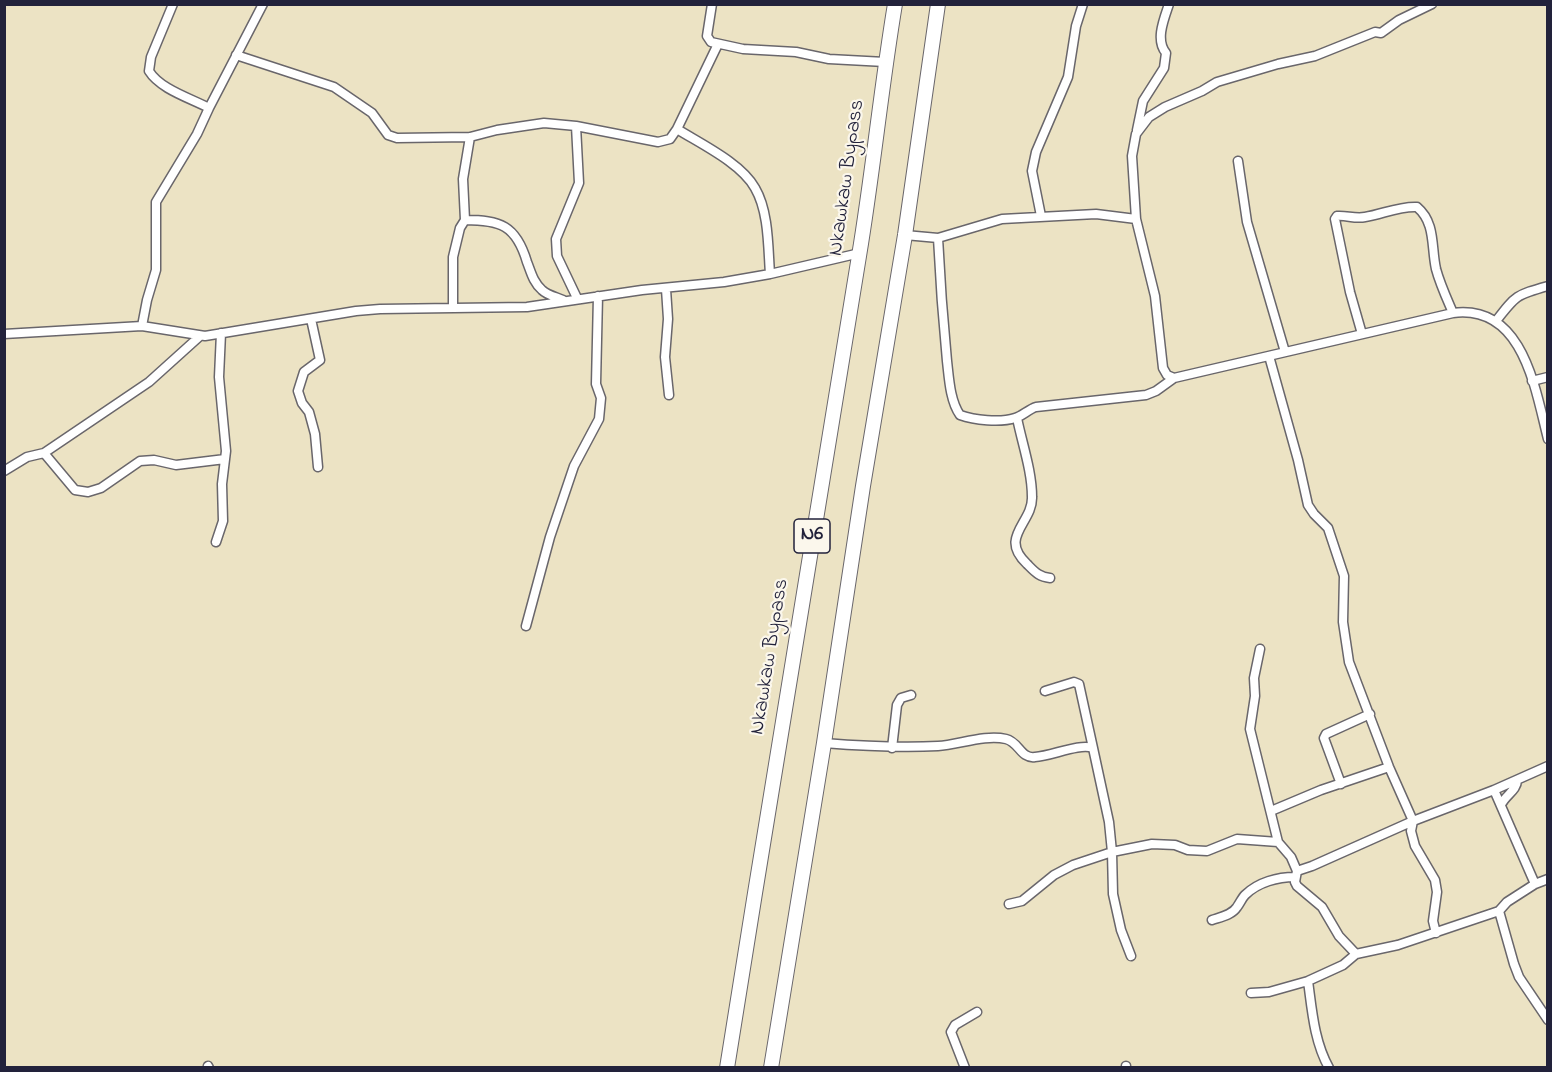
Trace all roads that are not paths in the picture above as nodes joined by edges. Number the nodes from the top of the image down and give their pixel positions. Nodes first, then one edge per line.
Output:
1 (173, 4) edge
2 (262, 4) edge
3 (712, 4) edge
4 (895, 4) edge
5 (939, 4) edge
6 (1083, 4) edge
7 (1169, 4) edge
8 (1432, 4) edge
9 (718, 44) junction
10 (236, 55) junction
11 (885, 62) junction
12 (209, 108) junction
13 (576, 126) junction
14 (677, 129) junction
15 (1136, 134) junction
16 (470, 137) junction
17 (1238, 161) dead end
18 (1041, 216) junction
19 (1136, 219) junction
20 (465, 220) junction
21 (905, 235) junction
22 (938, 238) junction
23 (860, 253) junction
24 (770, 274) junction
25 (1548, 286) edge
26 (666, 289) junction
27 (598, 296) junction
28 (577, 298) junction
29 (563, 300) junction
30 (453, 308) junction
31 (1453, 313) junction
32 (311, 319) junction
33 (1496, 321) junction
34 (142, 326) junction
35 (221, 333) junction
36 (4, 334) edge
37 (1362, 334) junction
38 (200, 336) junction
39 (1285, 352) junction
40 (1269, 356) junction
41 (1548, 377) edge
42 (1174, 378) junction
43 (1532, 381) junction
44 (669, 395) dead end
45 (1017, 418) junction
46 (1548, 439) edge
47 (44, 453) junction
48 (225, 459) junction
49 (318, 467) dead end
50 (4, 471) edge
51 (216, 542) dead end
52 (1050, 578) dead end
53 (526, 626) dead end
54 (1260, 649) dead end
55 (1046, 691) dead end
56 (911, 694) dead end
57 (1370, 714) junction
58 (824, 743) junction
59 (892, 748) junction
60 (1094, 748) junction
61 (1548, 766) edge
62 (1389, 767) junction
63 (1517, 780) junction
64 (1341, 784) junction
65 (1494, 790) junction
66 (1501, 805) junction
67 (1271, 811) junction
68 (1413, 821) junction
69 (1278, 842) junction
70 (1112, 852) junction
71 (1296, 874) junction
72 (1548, 879) edge
73 (1535, 884) junction
74 (1009, 903) dead end
75 (1499, 911) junction
76 (1212, 920) dead end
77 (1436, 933) junction
78 (1356, 954) junction
79 (1131, 956) dead end
80 (1308, 981) junction
81 (1251, 993) dead end
82 (977, 1012) dead end
83 (1548, 1020) edge
84 (727, 1068) edge
85 (771, 1068) edge
86 (965, 1068) edge
87 (1329, 1068) edge

1 - 12 street
2 - 10 street
3 - 9 street
4 - 11 highway, Nkawkaw Bypass / N6
5 - 21 highway, N6
6 - 18 street
7 - 15 street
8 - 15 street
9 - 11 street
9 - 14 street
10 - 12 street
10 - 16 street
11 - 23 highway, Nkawkaw Bypass / N6
12 - 34 street
13 - 14 street
13 - 16 street
13 - 28 street
14 - 24 street
15 - 19 street
16 - 20 street
17 - 39 street
18 - 19 street
18 - 22 street
19 - 42 street
20 - 29 street
20 - 30 street
21 - 22 street
21 - 58 highway, N6
22 - 45 street
23 - 24 street
23 - 84 highway, Nkawkaw Bypass / N6
24 - 26 street
25 - 33 street
26 - 27 street
26 - 44 street
27 - 28 street
27 - 53 street
28 - 29 street
29 - 30 street
30 - 32 street
31 - 33 street
31 - 37 street
31 - 37 street
32 - 35 street
32 - 49 street
33 - 43 street
34 - 36 street
34 - 38 street
35 - 38 street
35 - 48 street
37 - 39 street
38 - 47 street
39 - 40 street
40 - 42 street
40 - 57 street
41 - 43 street
42 - 45 street
43 - 46 street
45 - 52 street
47 - 48 street
47 - 50 street
48 - 51 street
54 - 67 street
55 - 60 street
56 - 59 street
57 - 62 street
57 - 64 street
58 - 59 street
58 - 85 highway, N6
59 - 60 street
60 - 70 street
61 - 63 street
62 - 64 street
62 - 68 street
63 - 65 street
63 - 66 street
64 - 67 street
65 - 66 street
65 - 68 street
66 - 73 street
67 - 69 street
68 - 71 street
68 - 77 street
69 - 70 street
69 - 71 street
70 - 74 street
70 - 79 street
71 - 76 street
71 - 78 street
72 - 73 street
73 - 75 street
75 - 77 street
75 - 83 street
77 - 78 street
78 - 80 street
80 - 81 street
80 - 87 street
82 - 86 street

